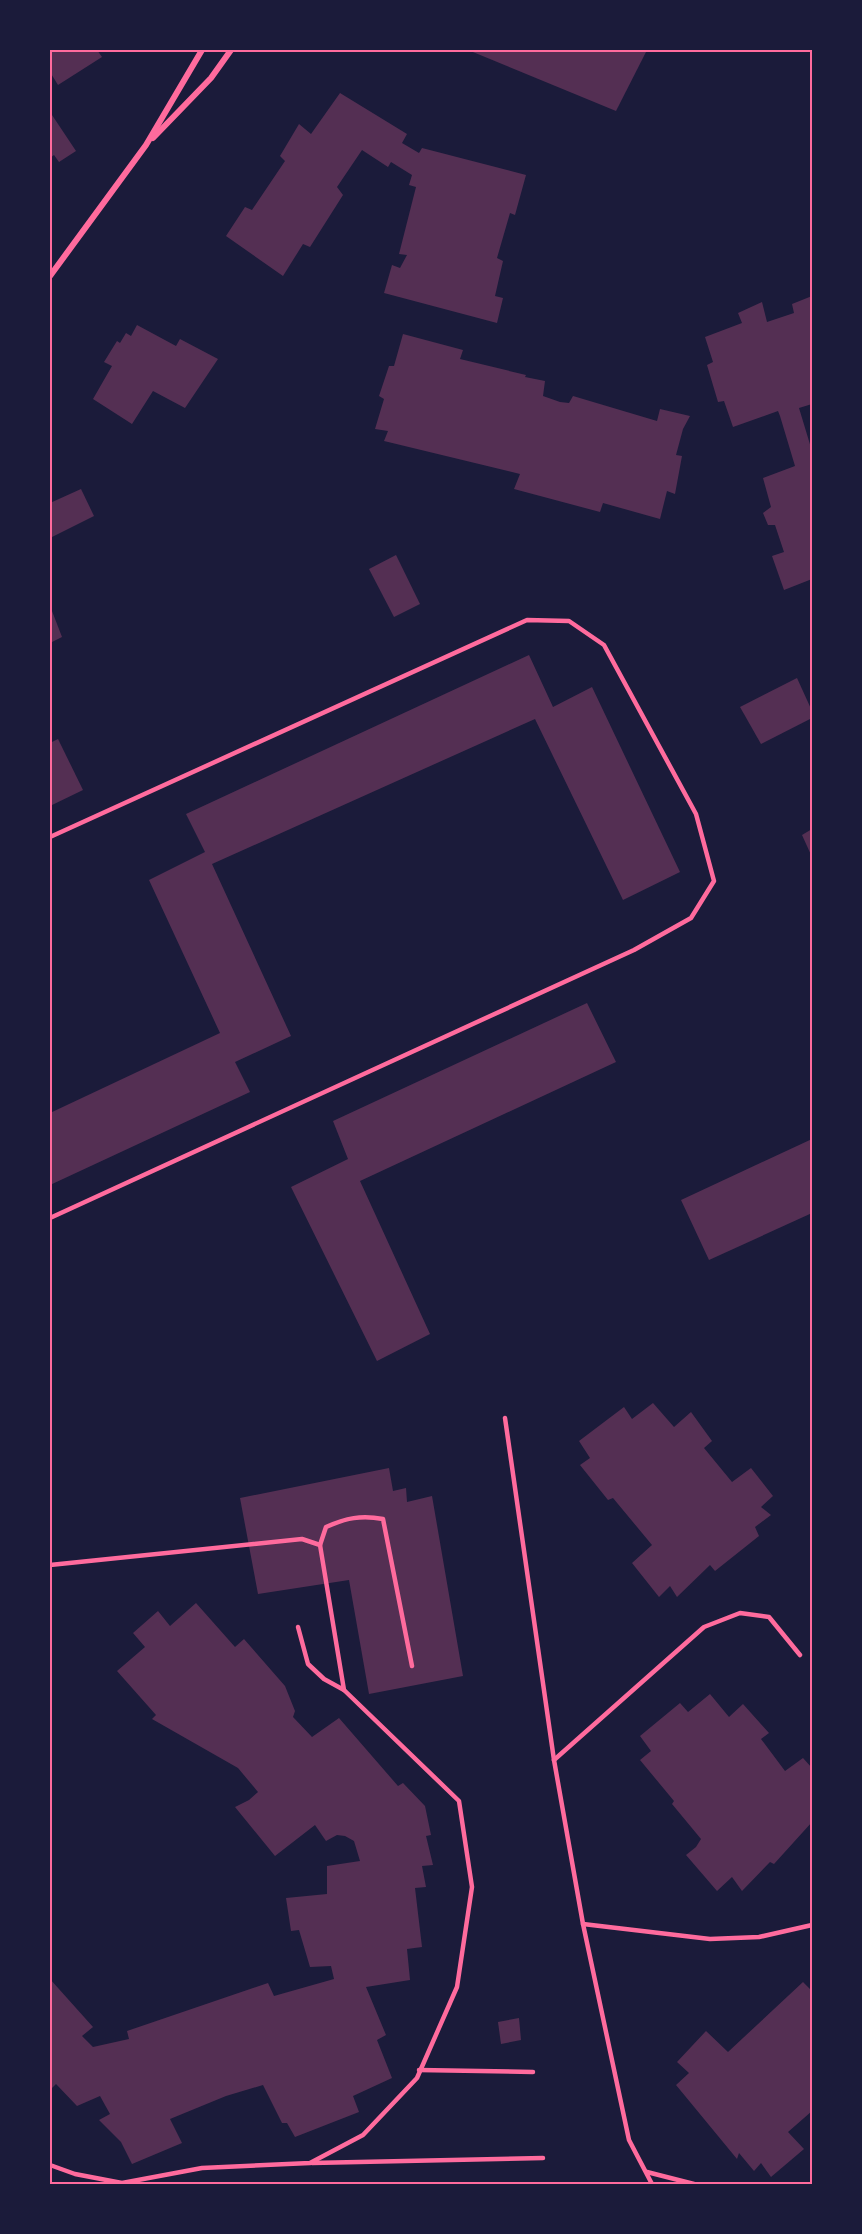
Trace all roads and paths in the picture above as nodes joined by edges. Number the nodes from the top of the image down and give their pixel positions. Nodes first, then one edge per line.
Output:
1 (202, 50) edge
2 (231, 50) edge
3 (146, 145) junction
4 (50, 276) edge
5 (50, 837) edge
6 (50, 1218) edge
7 (505, 1418) dead end
8 (320, 1545) junction
9 (50, 1565) edge
10 (298, 1627) dead end
11 (800, 1655) dead end
12 (412, 1666) dead end
13 (344, 1690) junction
14 (554, 1760) junction
15 (583, 1924) junction
16 (813, 1925) edge
17 (419, 2070) junction
18 (532, 2072) dead end
19 (543, 2158) dead end
20 (310, 2163) junction
21 (50, 2164) edge
22 (647, 2172) junction
23 (652, 2184) edge
24 (694, 2184) edge

1 - 3 street
2 - 3 street
3 - 4 street
5 - 6 lane
7 - 14 lane
8 - 9 lane
8 - 12 lane
8 - 13 lane
10 - 13 lane
11 - 14 lane
13 - 17 lane
14 - 15 lane
15 - 16 lane
15 - 22 lane
17 - 18 lane
17 - 20 lane
19 - 20 lane
20 - 21 lane
22 - 23 lane
22 - 24 lane

